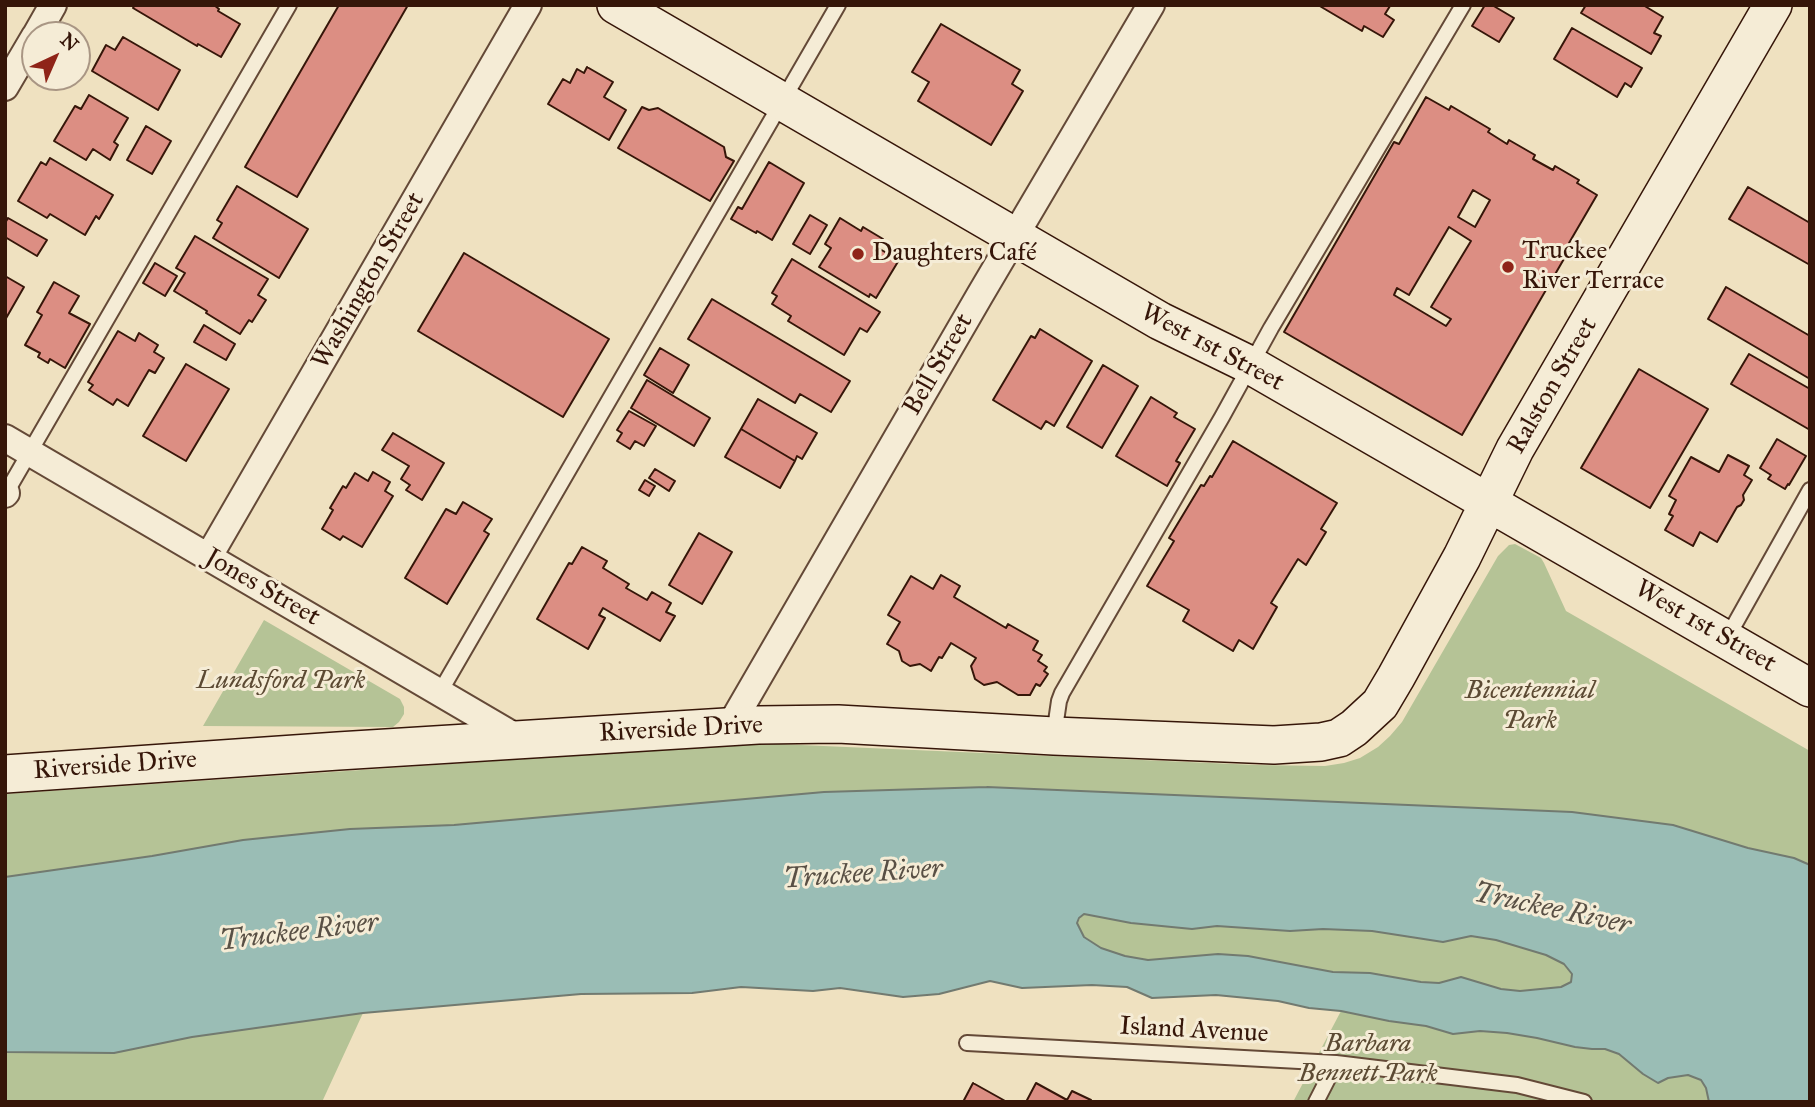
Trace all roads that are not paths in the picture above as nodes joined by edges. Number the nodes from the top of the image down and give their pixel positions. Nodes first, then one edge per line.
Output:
1 (53, 5) edge
2 (289, 5) edge
3 (528, 5) edge
4 (616, 5) edge
5 (838, 5) edge
6 (1150, 5) edge
7 (1463, 5) edge
8 (1773, 5) edge
9 (43, 21) edge
10 (21, 59) edge
11 (5, 87) edge
12 (782, 102) junction
13 (1015, 238) junction
14 (1250, 365) junction
15 (5, 438) edge
16 (30, 452) junction
17 (1810, 490) edge
18 (5, 494) edge
19 (1488, 502) junction
20 (209, 556) junction
21 (1726, 639) junction
22 (1810, 688) edge
23 (440, 692) junction
24 (730, 726) junction
25 (1354, 728) joint
26 (1054, 736) junction
27 (519, 739) junction
28 (5, 774) edge
29 (967, 1043) dead end
30 (1336, 1063) junction
31 (1316, 1102) edge
32 (1584, 1102) edge

1 - 9 street
2 - 16 lane
3 - 20 street, Washington Street
4 - 12 street, West 1st Street
5 - 12 lane
6 - 13 street, Bell Street
7 - 14 lane
8 - 19 street, Ralston Street
10 - 11 street
12 - 13 street, West 1st Street
12 - 23 lane
13 - 14 street, West 1st Street
13 - 24 street, Bell Street
14 - 19 street, West 1st Street
14 - 26 lane
15 - 16 street, Jones Street
16 - 18 lane
16 - 20 street, Jones Street
17 - 21 lane
19 - 21 street, West 1st Street
19 - 25 street, Ralston Street
20 - 23 street, Jones Street
21 - 22 street, West 1st Street
23 - 27 street, Jones Street
24 - 26 street, Riverside Drive
24 - 27 street, Riverside Drive
25 - 26 street, Riverside Drive
27 - 28 street, Riverside Drive
29 - 30 lane, Island Avenue
30 - 31 lane
30 - 32 lane, Island Avenue

